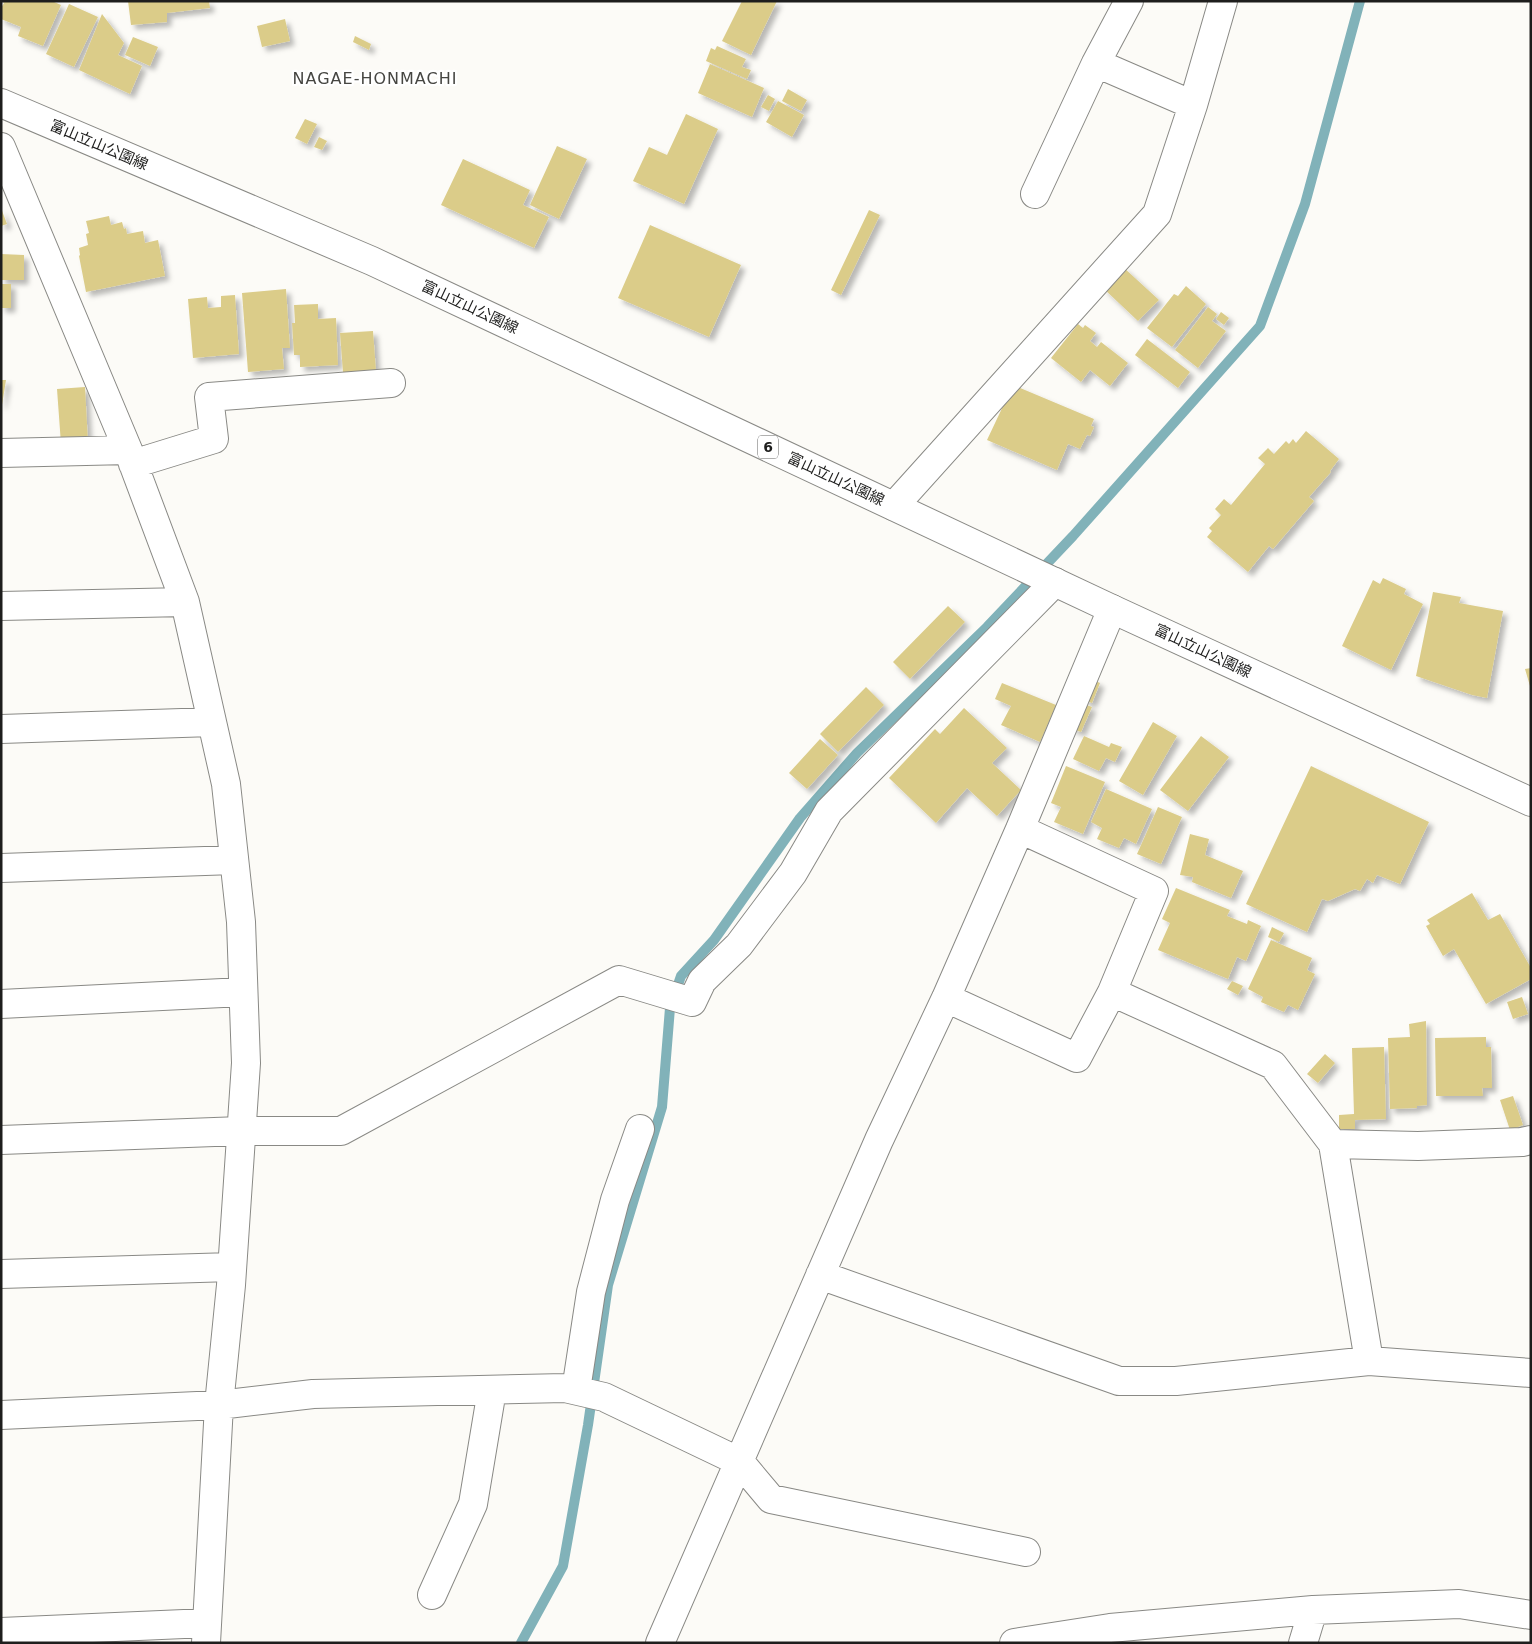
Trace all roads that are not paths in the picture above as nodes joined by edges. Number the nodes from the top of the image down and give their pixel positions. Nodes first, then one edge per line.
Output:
1 (1129, 1) edge
2 (1223, 1) edge
3 (1096, 64) junction
4 (1, 103) edge
5 (1193, 105) junction
6 (1, 148) edge
7 (1035, 194) dead end
8 (391, 383) dead end
9 (1, 453) edge
10 (130, 457) junction
11 (894, 506) junction
12 (1055, 582) junction
13 (184, 602) junction
14 (1, 606) edge
15 (1112, 609) junction
16 (212, 722) junction
17 (1, 730) edge
18 (1531, 802) edge
19 (1020, 829) junction
20 (234, 860) junction
21 (1, 868) edge
22 (243, 992) junction
23 (1112, 992) junction
24 (946, 998) junction
25 (1, 1004) edge
26 (640, 1129) dead end
27 (241, 1131) junction
28 (1, 1140) edge
29 (1531, 1140) edge
30 (1333, 1144) junction
31 (232, 1267) junction
32 (1, 1274) edge
33 (820, 1275) junction
34 (1370, 1361) junction
35 (1531, 1373) edge
36 (492, 1390) junction
37 (576, 1390) junction
38 (219, 1405) junction
39 (1, 1416) edge
40 (740, 1462) junction
41 (1026, 1552) dead end
42 (432, 1595) dead end
43 (1313, 1610) junction
44 (1531, 1615) edge
45 (1, 1632) edge
46 (206, 1633) edge
47 (660, 1643) edge
48 (1014, 1643) edge
49 (1303, 1643) edge

1 - 3 street
2 - 5 street
3 - 5 street
3 - 7 street
4 - 11 street, 富山立山公園線 / 6
5 - 11 street
6 - 10 street
8 - 10 street
9 - 10 street
10 - 13 street
11 - 12 street, 富山立山公園線 / 6
12 - 15 street, 富山立山公園線 / 6
12 - 27 street
13 - 14 street
13 - 16 street
15 - 18 street, 富山立山公園線 / 6
15 - 19 street
16 - 17 street
16 - 20 street
19 - 23 street
19 - 24 street
20 - 21 street
20 - 22 street
22 - 25 street
22 - 27 street
23 - 24 street
23 - 30 street
24 - 33 street
26 - 37 street
27 - 28 street
27 - 31 street
29 - 30 street
30 - 34 street
31 - 32 street
31 - 38 street
33 - 34 street
33 - 40 street
34 - 35 street
36 - 37 street
36 - 38 street
36 - 42 street
37 - 40 street
38 - 39 street
38 - 46 street
40 - 41 street
40 - 47 street
43 - 44 street
43 - 48 street
43 - 49 street
45 - 46 street

